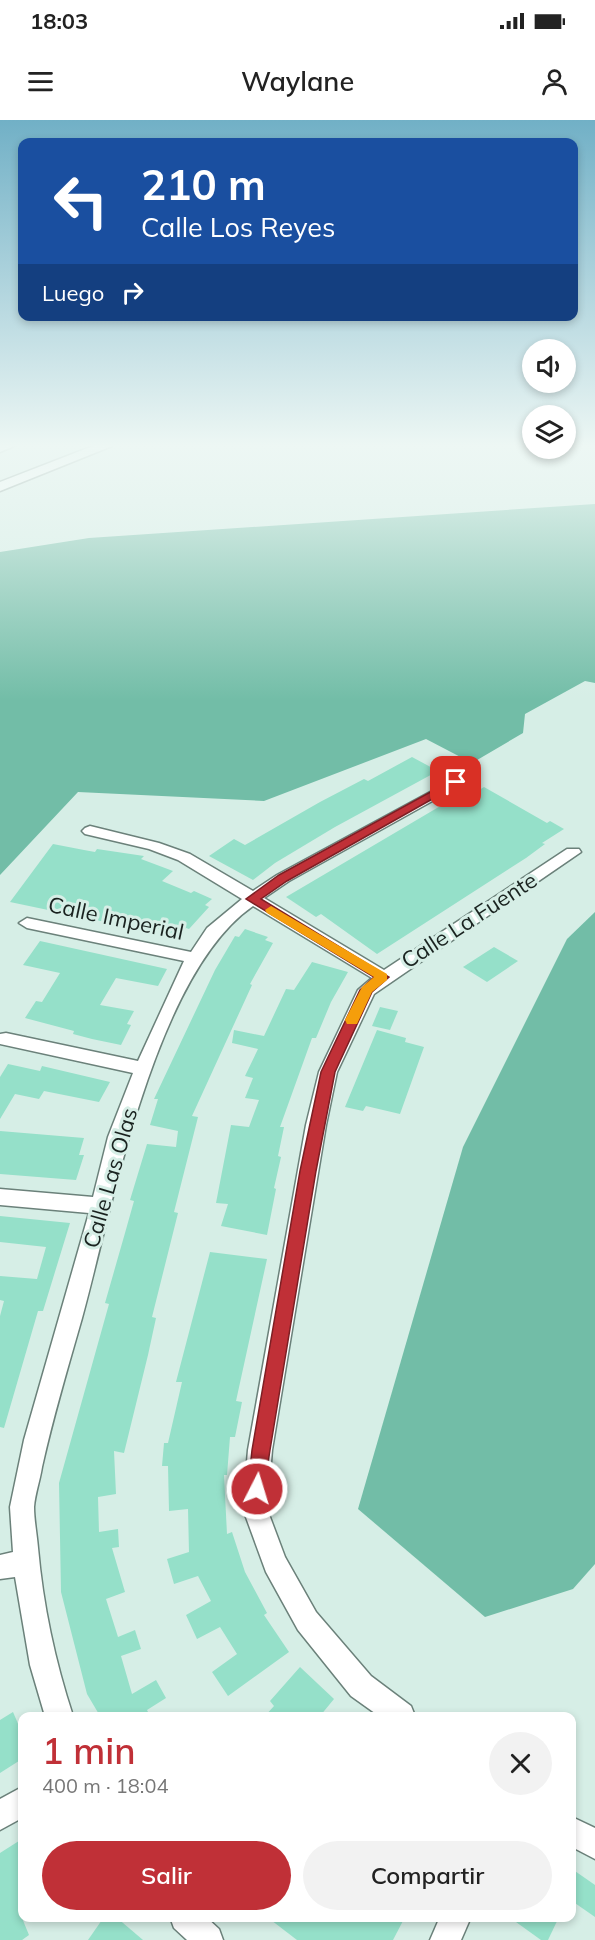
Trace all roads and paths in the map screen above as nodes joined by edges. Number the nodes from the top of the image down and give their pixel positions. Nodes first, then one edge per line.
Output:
1 (456, 782) dead end
2 (90, 831) dead end
3 (573, 852) dead end
4 (253, 899) junction
5 (27, 923) dead end
6 (195, 958) junction
7 (383, 977) junction
8 (6, 1039) dead end
9 (144, 1069) junction
10 (0, 1197) edge
11 (101, 1206) junction
12 (27, 1562) junction
13 (0, 1567) edge
14 (58, 1712) edge
15 (396, 1712) edge
16 (18, 1804) edge
17 (0, 1816) edge
18 (576, 1833) edge
19 (595, 1844) edge
20 (190, 1922) edge
21 (454, 1922) edge
22 (208, 1940) edge
23 (445, 1940) edge

1 - 4 street, Calle Las Olas
2 - 4 street
3 - 7 street, Calle La Fuente
4 - 6 street, Calle Las Olas
4 - 7 street
5 - 6 street, Calle Imperial
6 - 9 street, Calle Las Olas
7 - 15 street, Calle La Fuente
8 - 9 street
9 - 11 street, Calle Las Olas
10 - 11 street
11 - 12 street, Calle Las Olas
12 - 13 street
12 - 14 street, Calle Las Olas
16 - 17 street
18 - 19 street
20 - 22 street
21 - 23 street

